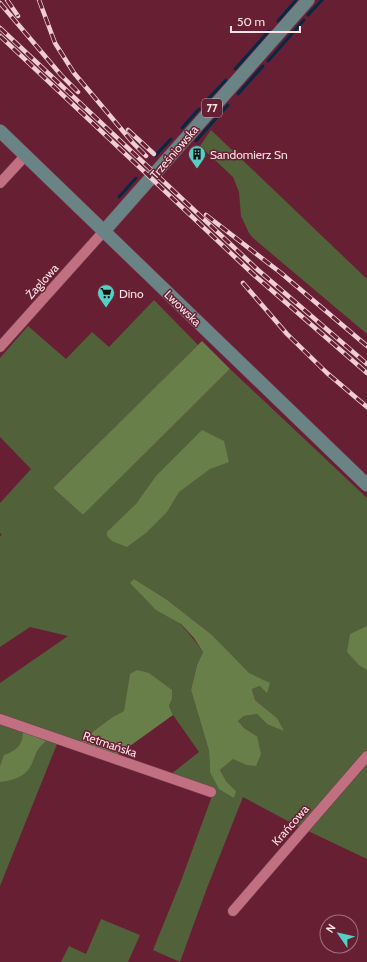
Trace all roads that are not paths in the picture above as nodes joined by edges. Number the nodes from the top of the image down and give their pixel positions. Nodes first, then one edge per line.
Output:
1 (308, 0) edge
2 (0, 131) edge
3 (24, 156) junction
4 (0, 183) edge
5 (104, 232) junction
6 (0, 347) edge
7 (367, 485) edge
8 (0, 719) edge
9 (367, 756) edge
10 (211, 792) dead end
11 (233, 911) dead end

1 - 5 main road, Trześniowska / 77
2 - 3 main road, Lwowska
3 - 4 street
3 - 5 main road, Lwowska
5 - 6 street, Żaglowa
5 - 7 main road, Lwowska
8 - 10 street, Retmańska
9 - 11 street, Krańcowa

